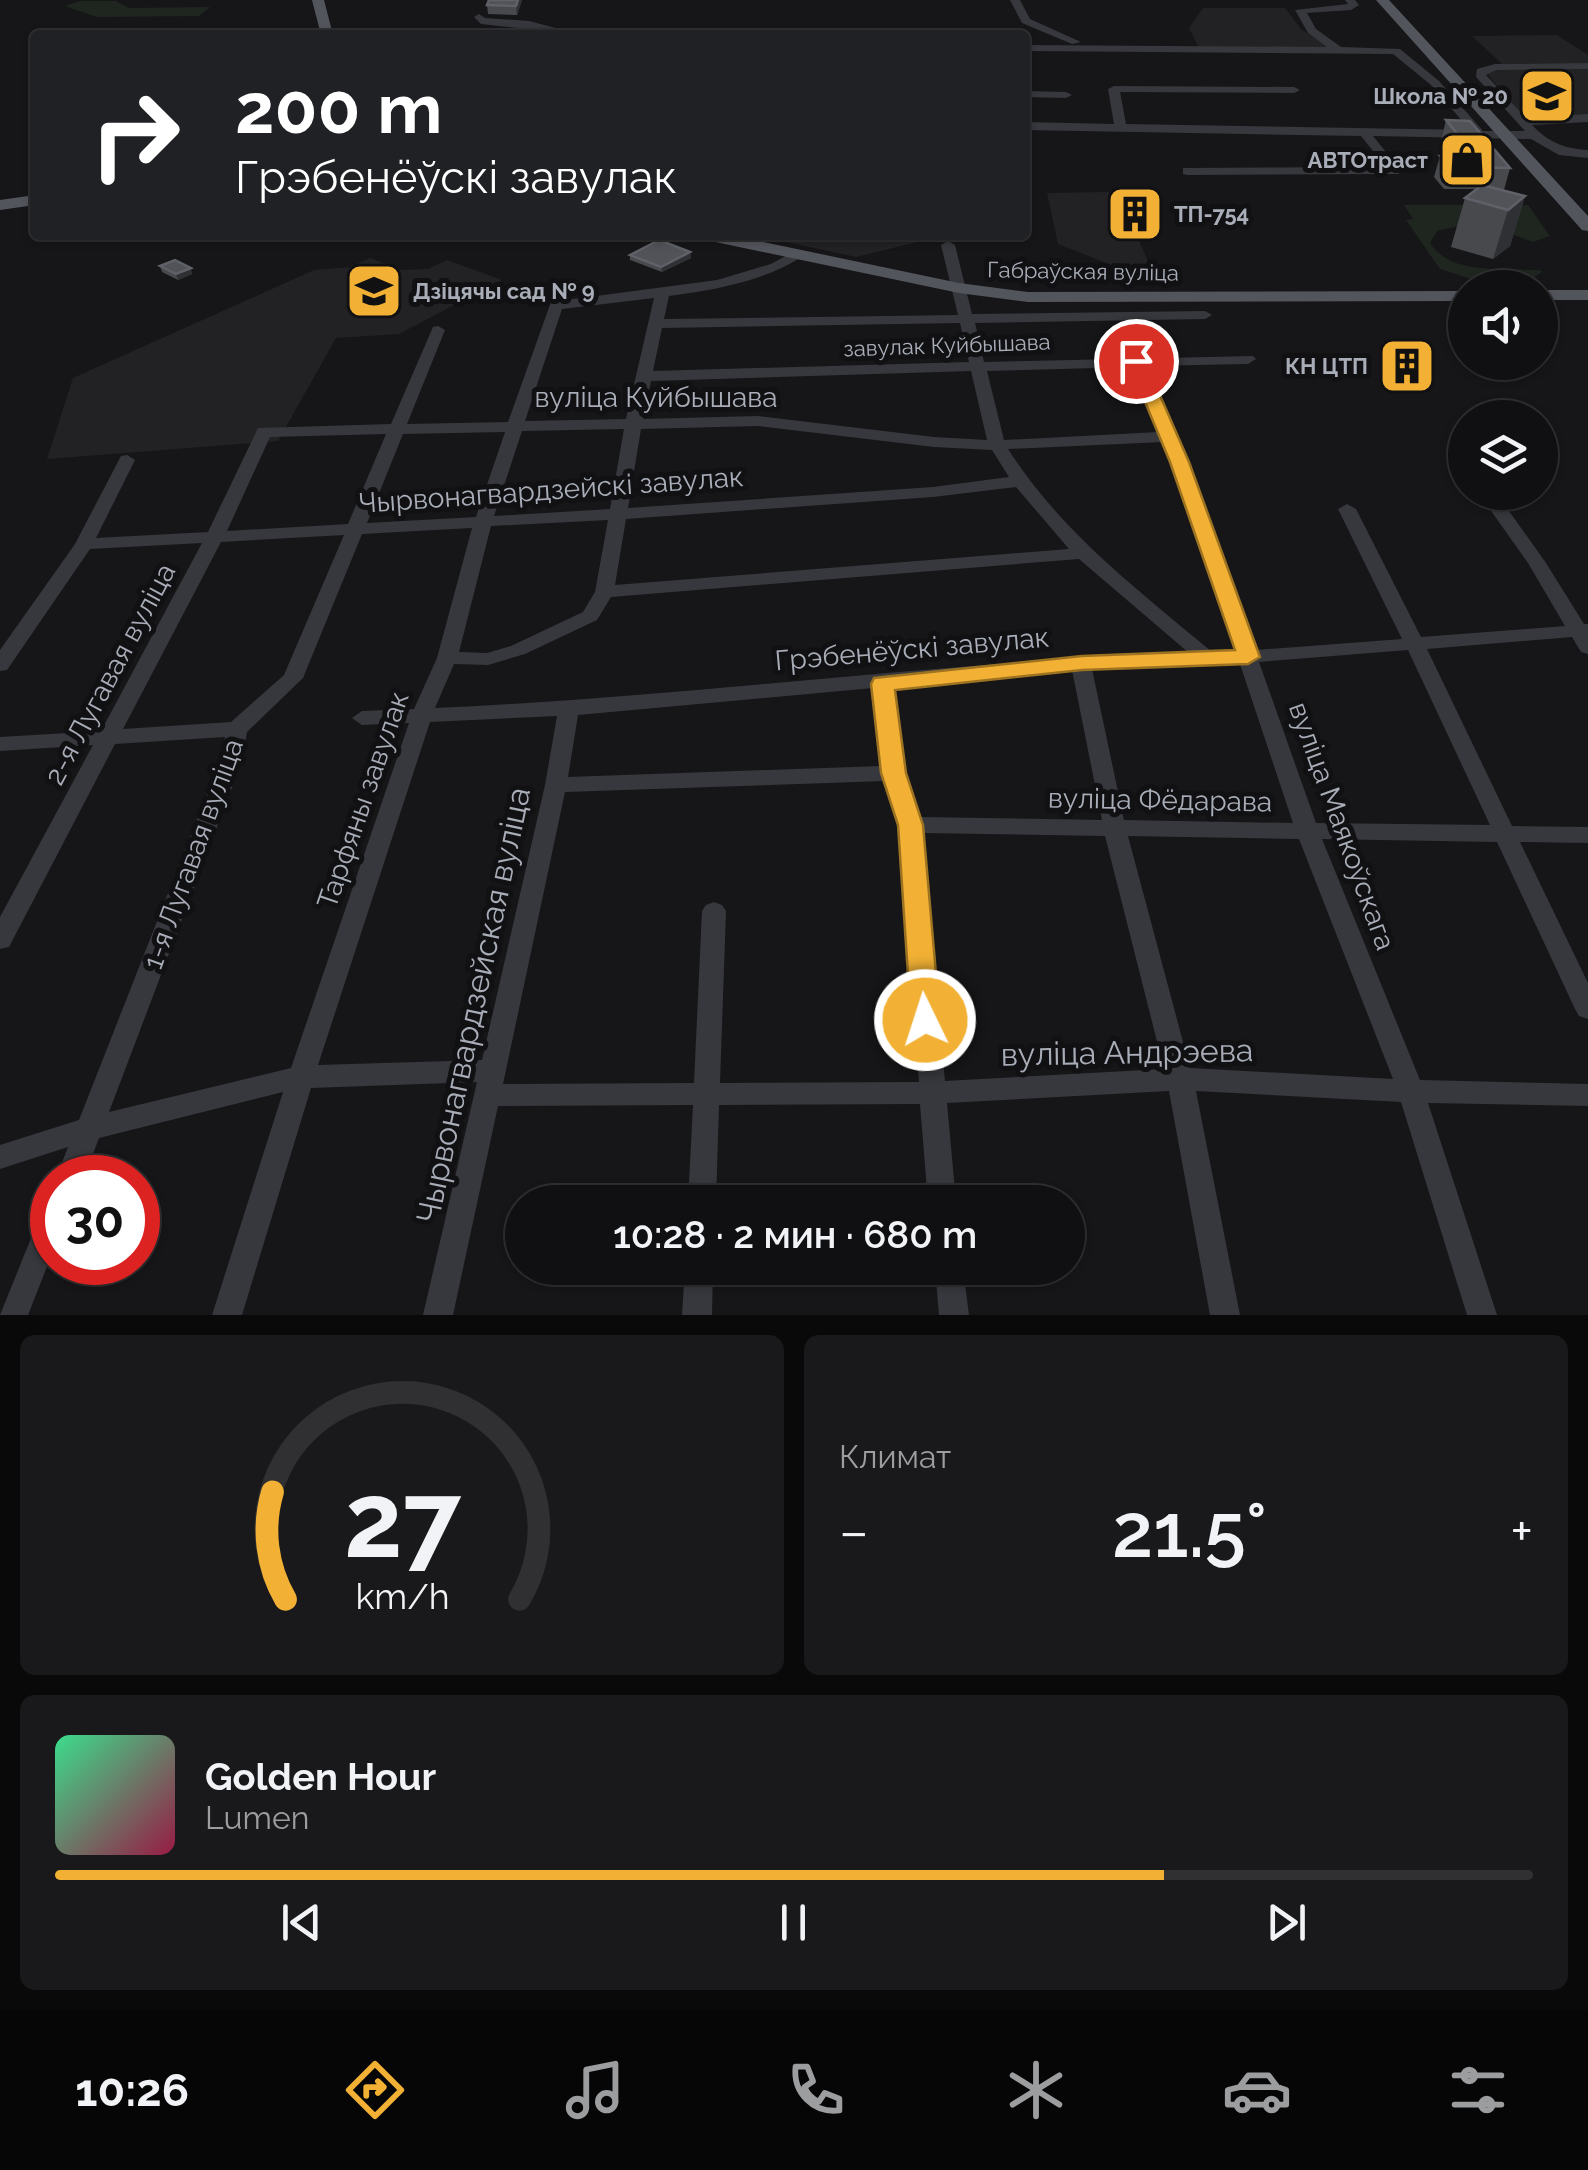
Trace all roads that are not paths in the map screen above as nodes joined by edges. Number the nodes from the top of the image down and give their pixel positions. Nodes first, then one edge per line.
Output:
1 (318, 0) edge
2 (1015, 0) edge
3 (1350, 0) edge
4 (1382, 0) edge
5 (479, 17) dead end
6 (326, 30) edge
7 (555, 30) edge
8 (1030, 48) edge
9 (1106, 49) junction
10 (1338, 51) junction
11 (1588, 66) edge
12 (1294, 90) dead end
13 (1030, 94) edge
14 (1066, 95) dead end
15 (1588, 118) edge
16 (1030, 126) edge
17 (1121, 128) junction
18 (1530, 129) junction
19 (1364, 132) junction
20 (1479, 134) junction
21 (1505, 134) junction
22 (1588, 154) edge
23 (1187, 171) dead end
24 (30, 201) edge
25 (0, 205) edge
26 (1588, 226) edge
27 (728, 240) edge
28 (948, 245) dead end
29 (796, 255) junction
30 (959, 288) junction
31 (663, 292) junction
32 (1558, 295) edge
33 (1588, 295) edge
34 (1448, 296) edge
35 (1205, 315) dead end
36 (967, 318) junction
37 (658, 324) junction
38 (438, 330) dead end
39 (1248, 359) dead end
40 (1136, 361) junction
41 (978, 367) junction
42 (646, 376) junction
43 (634, 422) junction
44 (515, 425) junction
45 (396, 429) junction
46 (264, 432) joint
47 (1167, 437) junction
48 (997, 445) junction
49 (128, 460) dead end
50 (1020, 481) junction
51 (1347, 510) dead end
52 (1499, 510) edge
53 (617, 514) junction
54 (482, 522) junction
55 (354, 530) junction
56 (214, 538) junction
57 (84, 544) junction
58 (1083, 553) junction
59 (604, 592) junction
60 (1585, 636) edge
61 (1416, 644) junction
62 (1248, 657) junction
63 (447, 658) junction
64 (1206, 658) junction
65 (1082, 663) junction
66 (0, 665) edge
67 (882, 684) junction
68 (568, 709) junction
69 (422, 715) junction
70 (362, 718) dead end
71 (236, 729) junction
72 (108, 736) junction
73 (0, 744) edge
74 (893, 773) junction
75 (556, 785) junction
76 (910, 825) junction
77 (1116, 829) junction
78 (1308, 832) junction
79 (1506, 835) junction
80 (1588, 835) edge
81 (714, 911) dead end
82 (0, 940) edge
83 (1588, 1008) edge
84 (301, 1077) junction
85 (1180, 1079) junction
86 (490, 1083) junction
87 (1411, 1091) junction
88 (931, 1093) junction
89 (707, 1094) junction
90 (1588, 1095) edge
91 (90, 1128) junction
92 (79, 1155) edge
93 (0, 1156) edge
94 (703, 1185) edge
95 (940, 1185) edge
96 (30, 1274) edge
97 (698, 1285) edge
98 (951, 1285) edge
99 (13, 1315) edge
100 (227, 1315) edge
101 (438, 1315) edge
102 (697, 1315) edge
103 (954, 1315) edge
104 (1225, 1315) edge
105 (1482, 1315) edge

1 - 6 main road
2 - 9 street
3 - 10 street
4 - 21 main road
5 - 7 street
8 - 9 street
9 - 10 street
10 - 20 street
11 - 18 street
12 - 17 street
13 - 14 street
15 - 18 street
16 - 17 street
17 - 19 street
18 - 21 street
18 - 22 street
19 - 20 street
19 - 23 street
20 - 21 street
21 - 26 main road
24 - 25 main road
27 - 29 main road, Габраўская вуліца
28 - 30 street
29 - 30 main road, Габраўская вуліца
29 - 31 street
30 - 34 main road, Габраўская вуліца
30 - 36 street
31 - 37 street
31 - 44 street, Тарфяны завулак
32 - 33 main road
35 - 36 street
36 - 37 street
36 - 41 street
37 - 42 street
38 - 45 street, 1-я Лугавая вуліца
39 - 40 street, завулак Куйбышава
40 - 41 street, завулак Куйбышава
40 - 47 street, вуліца Маякоўскага
41 - 42 street, завулак Куйбышава
41 - 48 street
42 - 43 street
43 - 44 street, вуліца Куйбышава
43 - 48 street, вуліца Куйбышава
43 - 53 street
44 - 45 street, вуліца Куйбышава
44 - 54 street, Тарфяны завулак
45 - 46 street, вуліца Куйбышава
45 - 55 street, 1-я Лугавая вуліца
46 - 56 street, 2-я Лугавая вуліца
47 - 48 street, вуліца Куйбышава
47 - 62 street, вуліца Маякоўскага
48 - 50 street
49 - 57 street
50 - 53 street, Чырвонагвардзейскі завулак
50 - 58 street
51 - 61 street
52 - 60 street
53 - 54 street, Чырвонагвардзейскі завулак
53 - 59 street
54 - 55 street, Чырвонагвардзейскі завулак
54 - 63 street, Тарфяны завулак
55 - 56 street, Чырвонагвардзейскі завулак
55 - 71 street, 1-я Лугавая вуліца
56 - 57 street, Чырвонагвардзейскі завулак
56 - 72 street, 2-я Лугавая вуліца
57 - 66 street
58 - 59 street
58 - 64 street
59 - 63 street
60 - 61 street, Грэбенёўскі завулак
61 - 62 street, Грэбенёўскі завулак
61 - 79 street
62 - 64 street, Грэбенёўскі завулак
62 - 78 street, вуліца Маякоўскага
63 - 69 street, Тарфяны завулак
64 - 65 street, Грэбенёўскі завулак
65 - 67 street, Грэбенёўскі завулак
65 - 77 street
67 - 68 street, Грэбенёўскі завулак
67 - 74 street
68 - 69 street, Грэбенёўскі завулак
68 - 75 street, Чырвонагвардзейская вуліца
69 - 70 street, Грэбенёўскі завулак
69 - 84 street, Тарфяны завулак
71 - 72 street
71 - 91 street, 1-я Лугавая вуліца
72 - 73 street
72 - 82 street, 2-я Лугавая вуліца
74 - 75 street
74 - 76 street
75 - 86 street, Чырвонагвардзейская вуліца
76 - 77 street, вуліца Фёдарава
76 - 88 street
77 - 78 street, вуліца Фёдарава
77 - 85 street
78 - 79 street, вуліца Фёдарава
78 - 87 street, вуліца Маякоўскага
79 - 80 street, вуліца Фёдарава
79 - 83 street
81 - 89 street
84 - 86 street, вуліца Андрэева
84 - 91 street, вуліца Андрэева
84 - 100 street, Тарфяны завулак
85 - 87 street, вуліца Андрэева
85 - 88 street, вуліца Андрэева
85 - 104 street
86 - 89 street, вуліца Андрэева
86 - 101 street, Чырвонагвардзейская вуліца
87 - 90 street, вуліца Андрэева
87 - 105 street, вуліца Маякоўскага
88 - 89 street, вуліца Андрэева
88 - 95 street
89 - 94 street
91 - 92 street, 1-я Лугавая вуліца
91 - 93 street, вуліца Андрэева
96 - 99 street
97 - 102 street
98 - 103 street

